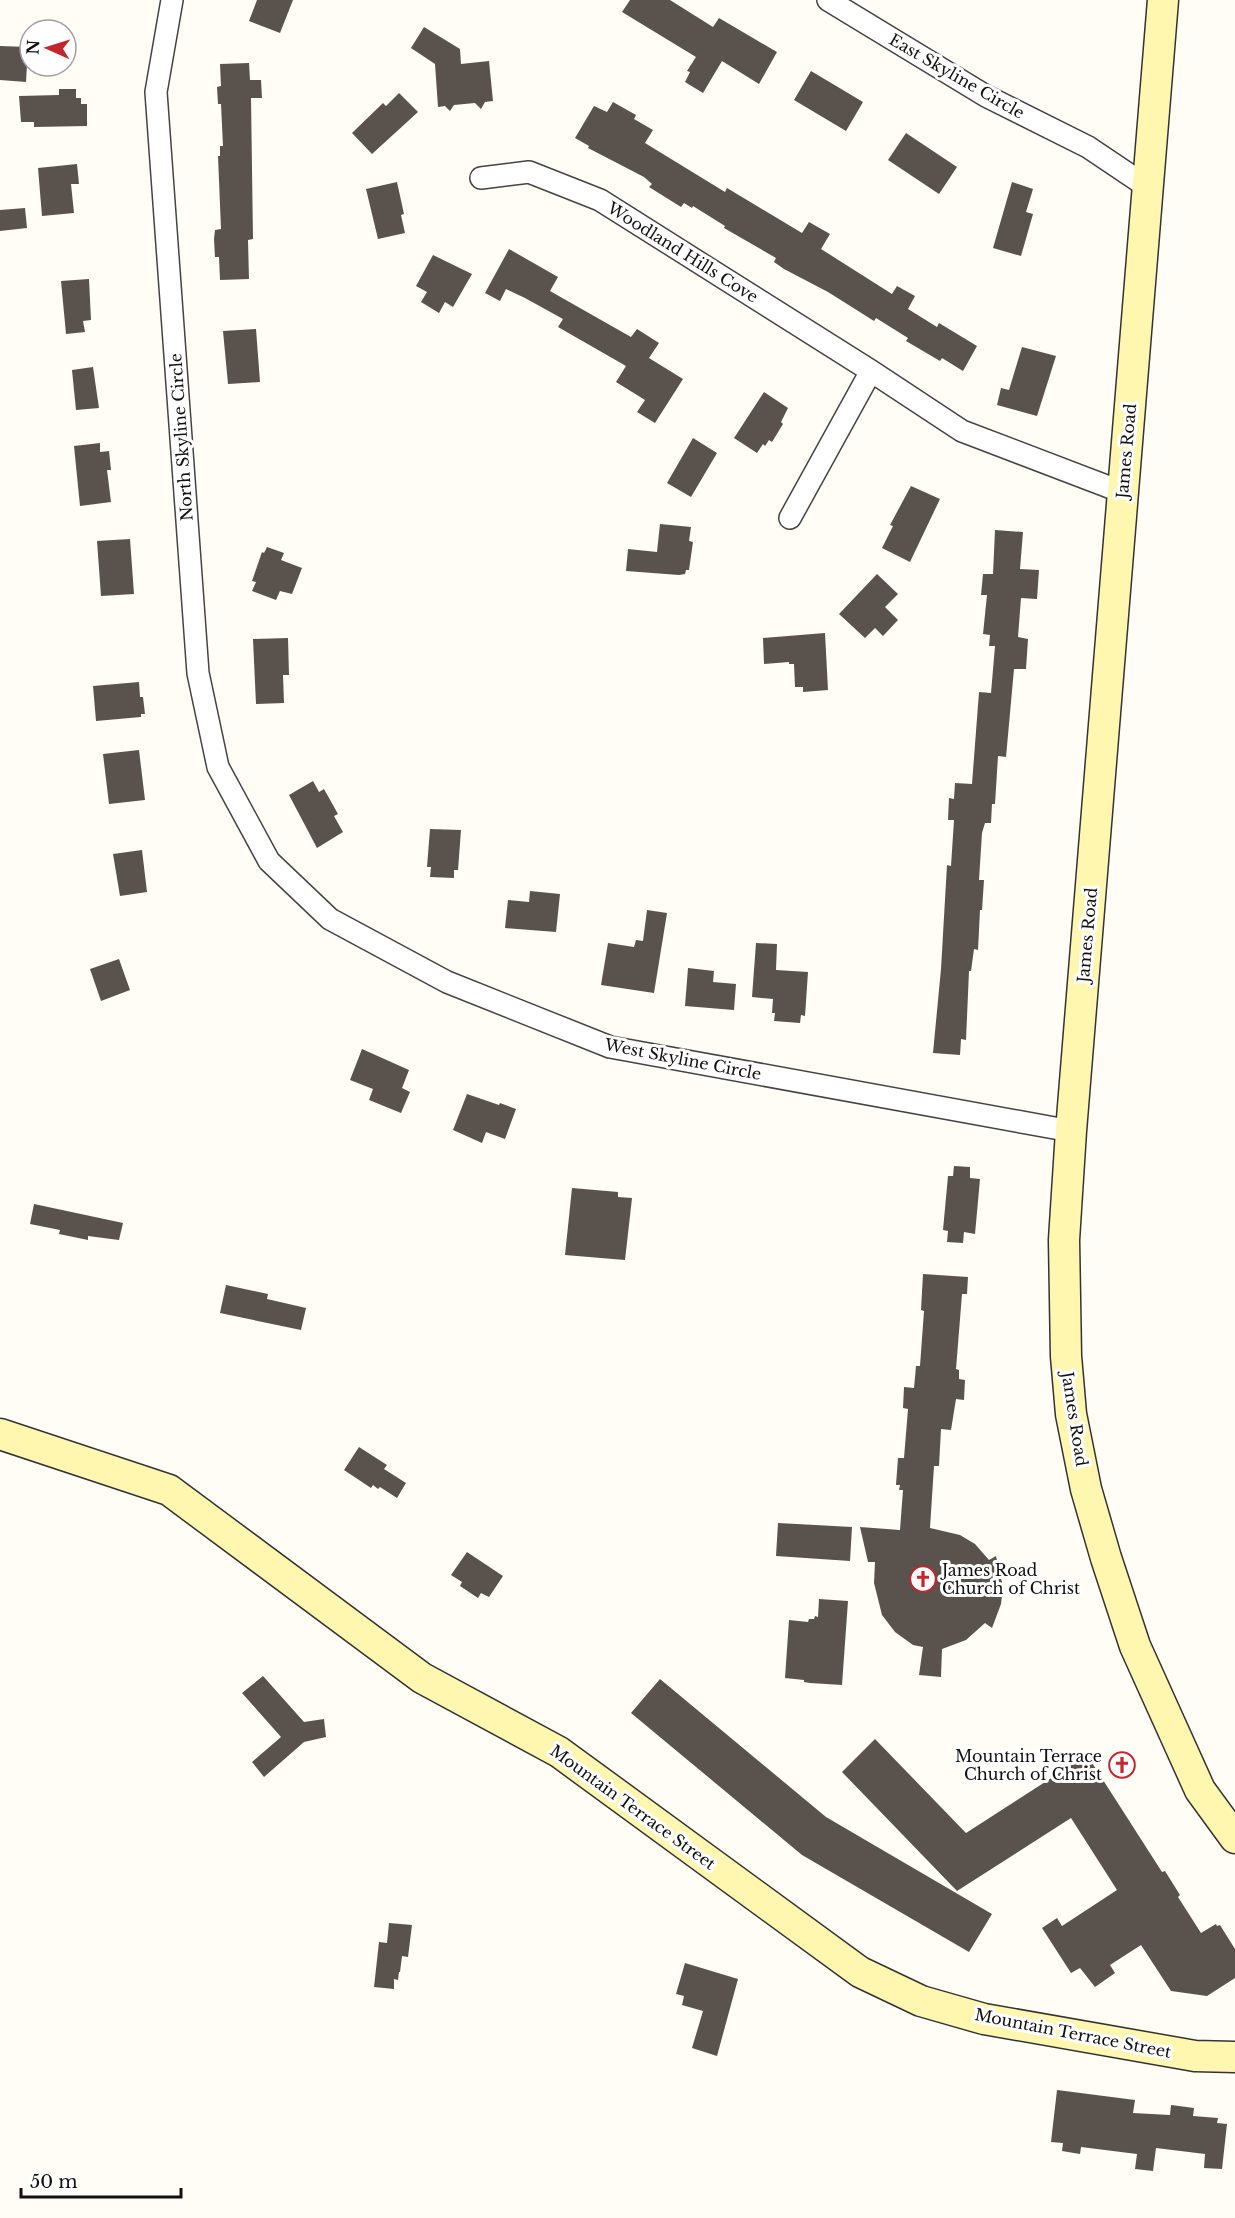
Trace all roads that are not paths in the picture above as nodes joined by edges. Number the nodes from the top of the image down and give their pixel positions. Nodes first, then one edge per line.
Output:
1 (172, 0) edge
2 (828, 0) edge
3 (1163, 0) edge
4 (481, 178) dead end
5 (1149, 188) junction
6 (871, 371) junction
7 (1122, 492) junction
8 (790, 518) dead end
9 (268, 861) joint
10 (1071, 1131) junction
11 (0, 1434) edge
12 (1235, 1838) edge
13 (1235, 2056) edge

1 - 9 street, North Skyline Circle
2 - 5 street, East Skyline Circle
3 - 5 main road, James Road
4 - 6 street, Woodland Hills Cove
5 - 7 main road, James Road
6 - 7 street, Woodland Hills Cove
6 - 8 street
7 - 10 main road, James Road
9 - 10 street, West Skyline Circle
10 - 12 main road, James Road
11 - 13 main road, Mountain Terrace Street

